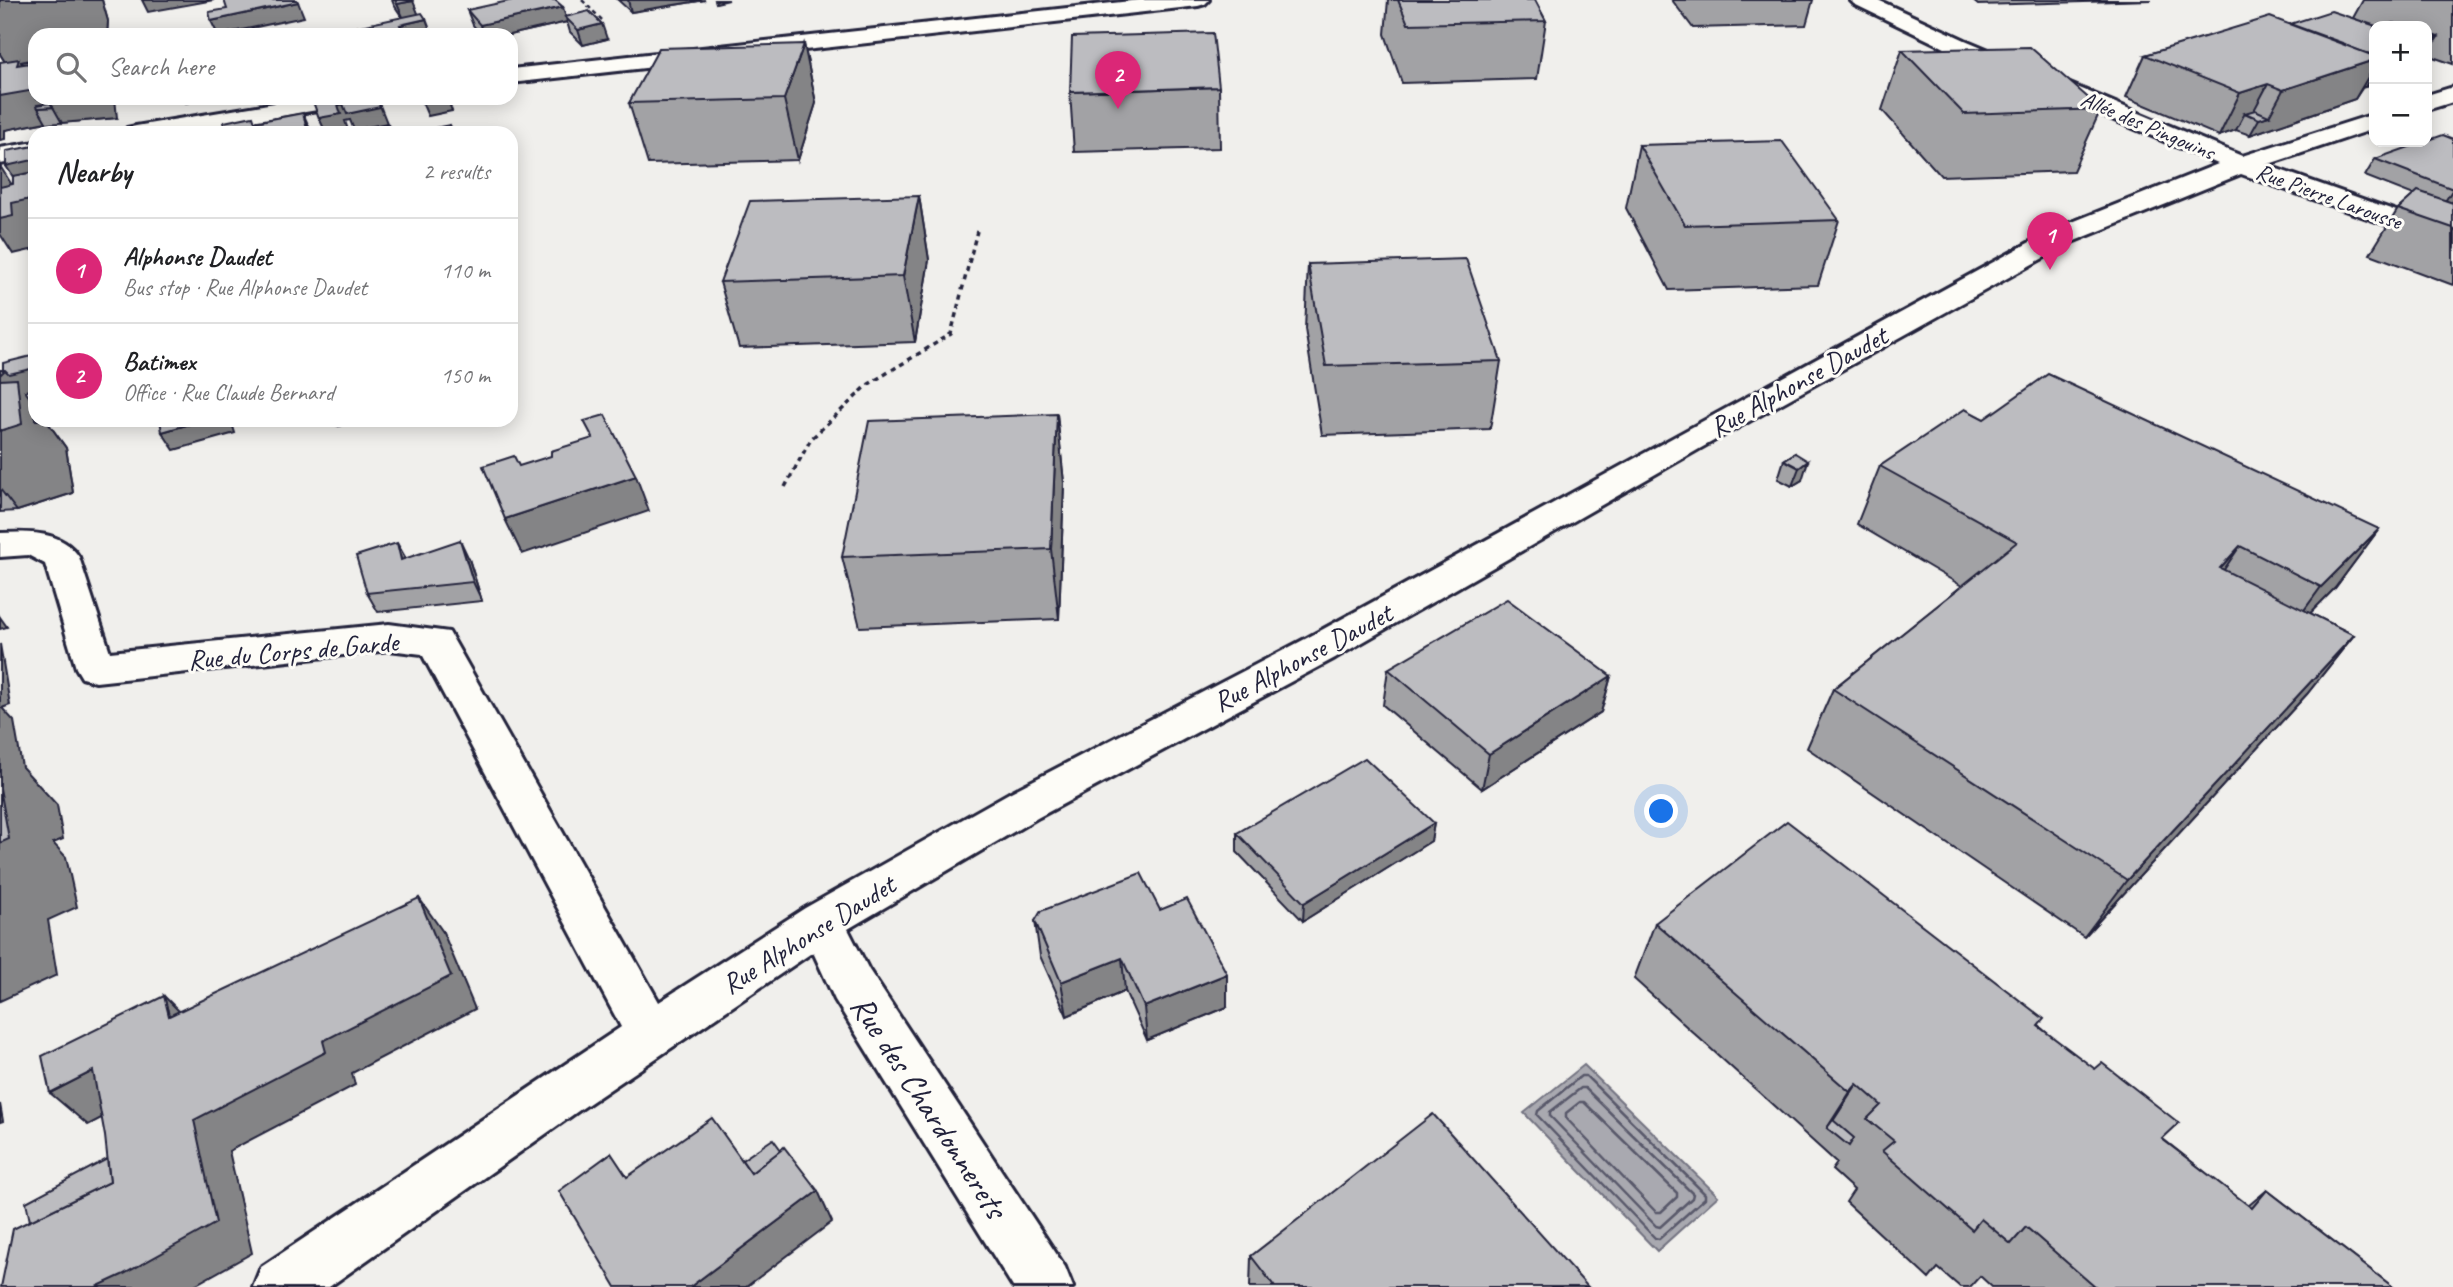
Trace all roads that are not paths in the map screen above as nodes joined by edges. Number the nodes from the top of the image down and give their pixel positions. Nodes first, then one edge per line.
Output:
1 (1198, 0) edge
2 (1861, 0) edge
3 (518, 75) edge
4 (2453, 94) edge
5 (2432, 101) edge
6 (305, 105) edge
7 (2369, 123) edge
8 (178, 126) edge
9 (28, 151) edge
10 (0, 156) edge
11 (2244, 166) junction
12 (2453, 240) edge
13 (0, 545) edge
14 (821, 922) junction
15 (650, 1033) junction
16 (281, 1287) edge
17 (1045, 1287) edge

1 - 3 street
2 - 11 street, Allée des Pingouins
4 - 5 street
6 - 8 street
7 - 11 street, Rue Alphonse Daudet
9 - 10 street
11 - 12 street, Rue Pierre Larousse
11 - 14 street, Rue Alphonse Daudet
13 - 15 street, Rue du Corps de Garde
14 - 15 street, Rue Alphonse Daudet
14 - 17 street, Rue des Chardonnerets
15 - 16 street, Rue Alphonse Daudet

